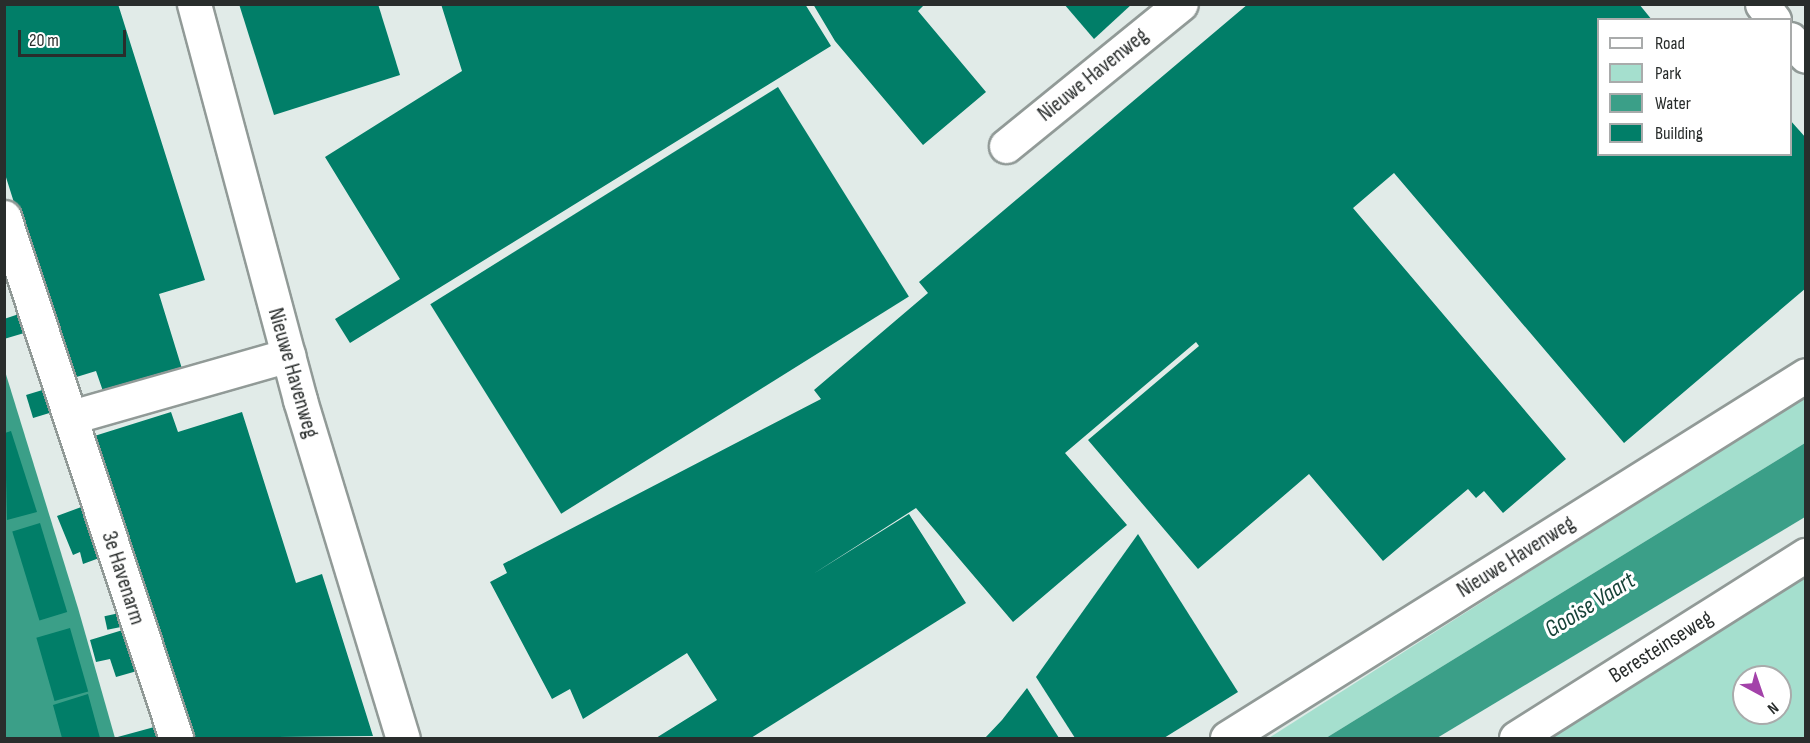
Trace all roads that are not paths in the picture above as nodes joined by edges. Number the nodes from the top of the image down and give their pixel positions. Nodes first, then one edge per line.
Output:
1 (194, 4) edge
2 (1181, 4) edge
3 (1762, 4) edge
4 (1772, 18) edge
5 (1792, 40) edge
6 (1806, 56) edge
7 (1006, 146) dead end
8 (4, 217) edge
9 (288, 355) junction
10 (1806, 375) edge
11 (71, 417) junction
12 (1806, 555) edge
13 (176, 738) edge
14 (403, 738) edge
15 (1227, 738) edge
16 (1516, 738) edge

1 - 9 street, Nieuwe Havenweg
2 - 7 street, Nieuwe Havenweg
3 - 4 street
5 - 6 street
8 - 11 street, 3e Havenarm
9 - 11 street
9 - 14 street, Nieuwe Havenweg
10 - 15 street, Nieuwe Havenweg
11 - 13 street, 3e Havenarm
12 - 16 street, Beresteinseweg

